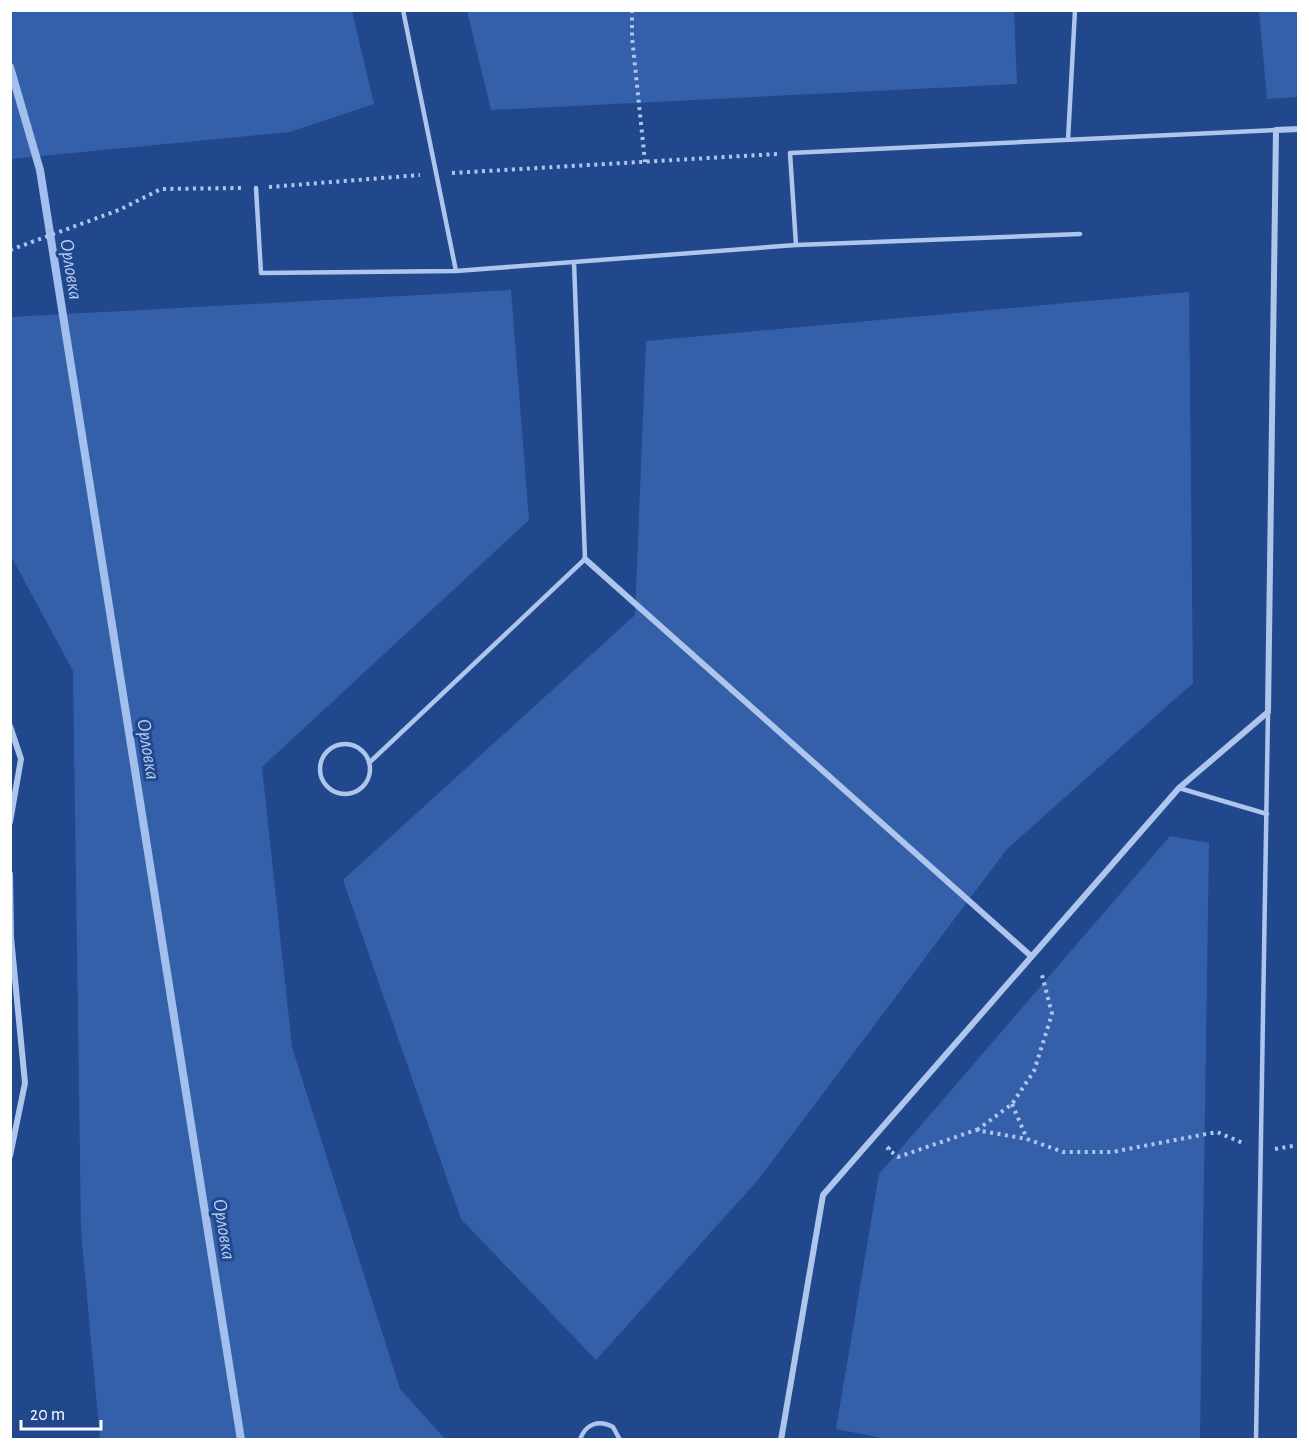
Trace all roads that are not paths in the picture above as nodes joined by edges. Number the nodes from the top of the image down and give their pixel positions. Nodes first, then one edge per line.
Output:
1 (403, 10) edge
2 (1075, 10) edge
3 (1299, 129) edge
4 (1276, 130) junction
5 (1068, 140) junction
6 (255, 188) road end
7 (1080, 234) dead end
8 (795, 245) junction
9 (574, 262) junction
10 (456, 270) junction
11 (585, 559) junction
12 (1268, 712) junction
13 (10, 726) edge
14 (369, 763) junction
15 (1179, 788) junction
16 (1266, 814) junction
17 (10, 822) edge
18 (10, 874) edge
19 (1032, 956) junction
20 (10, 1156) edge
21 (580, 1440) edge
22 (620, 1440) edge
23 (781, 1440) edge
24 (1256, 1440) edge

1 - 10 lane
2 - 5 lane
3 - 4 street
4 - 5 lane
4 - 12 street
5 - 8 lane
6 - 10 lane
7 - 8 lane
8 - 9 lane
9 - 10 lane
9 - 11 lane
11 - 14 lane
11 - 19 street
12 - 15 street
12 - 16 lane
13 - 17 street
14 - 14 lane
15 - 16 lane
15 - 19 street
16 - 24 lane
18 - 20 street
19 - 23 street
21 - 22 lane

